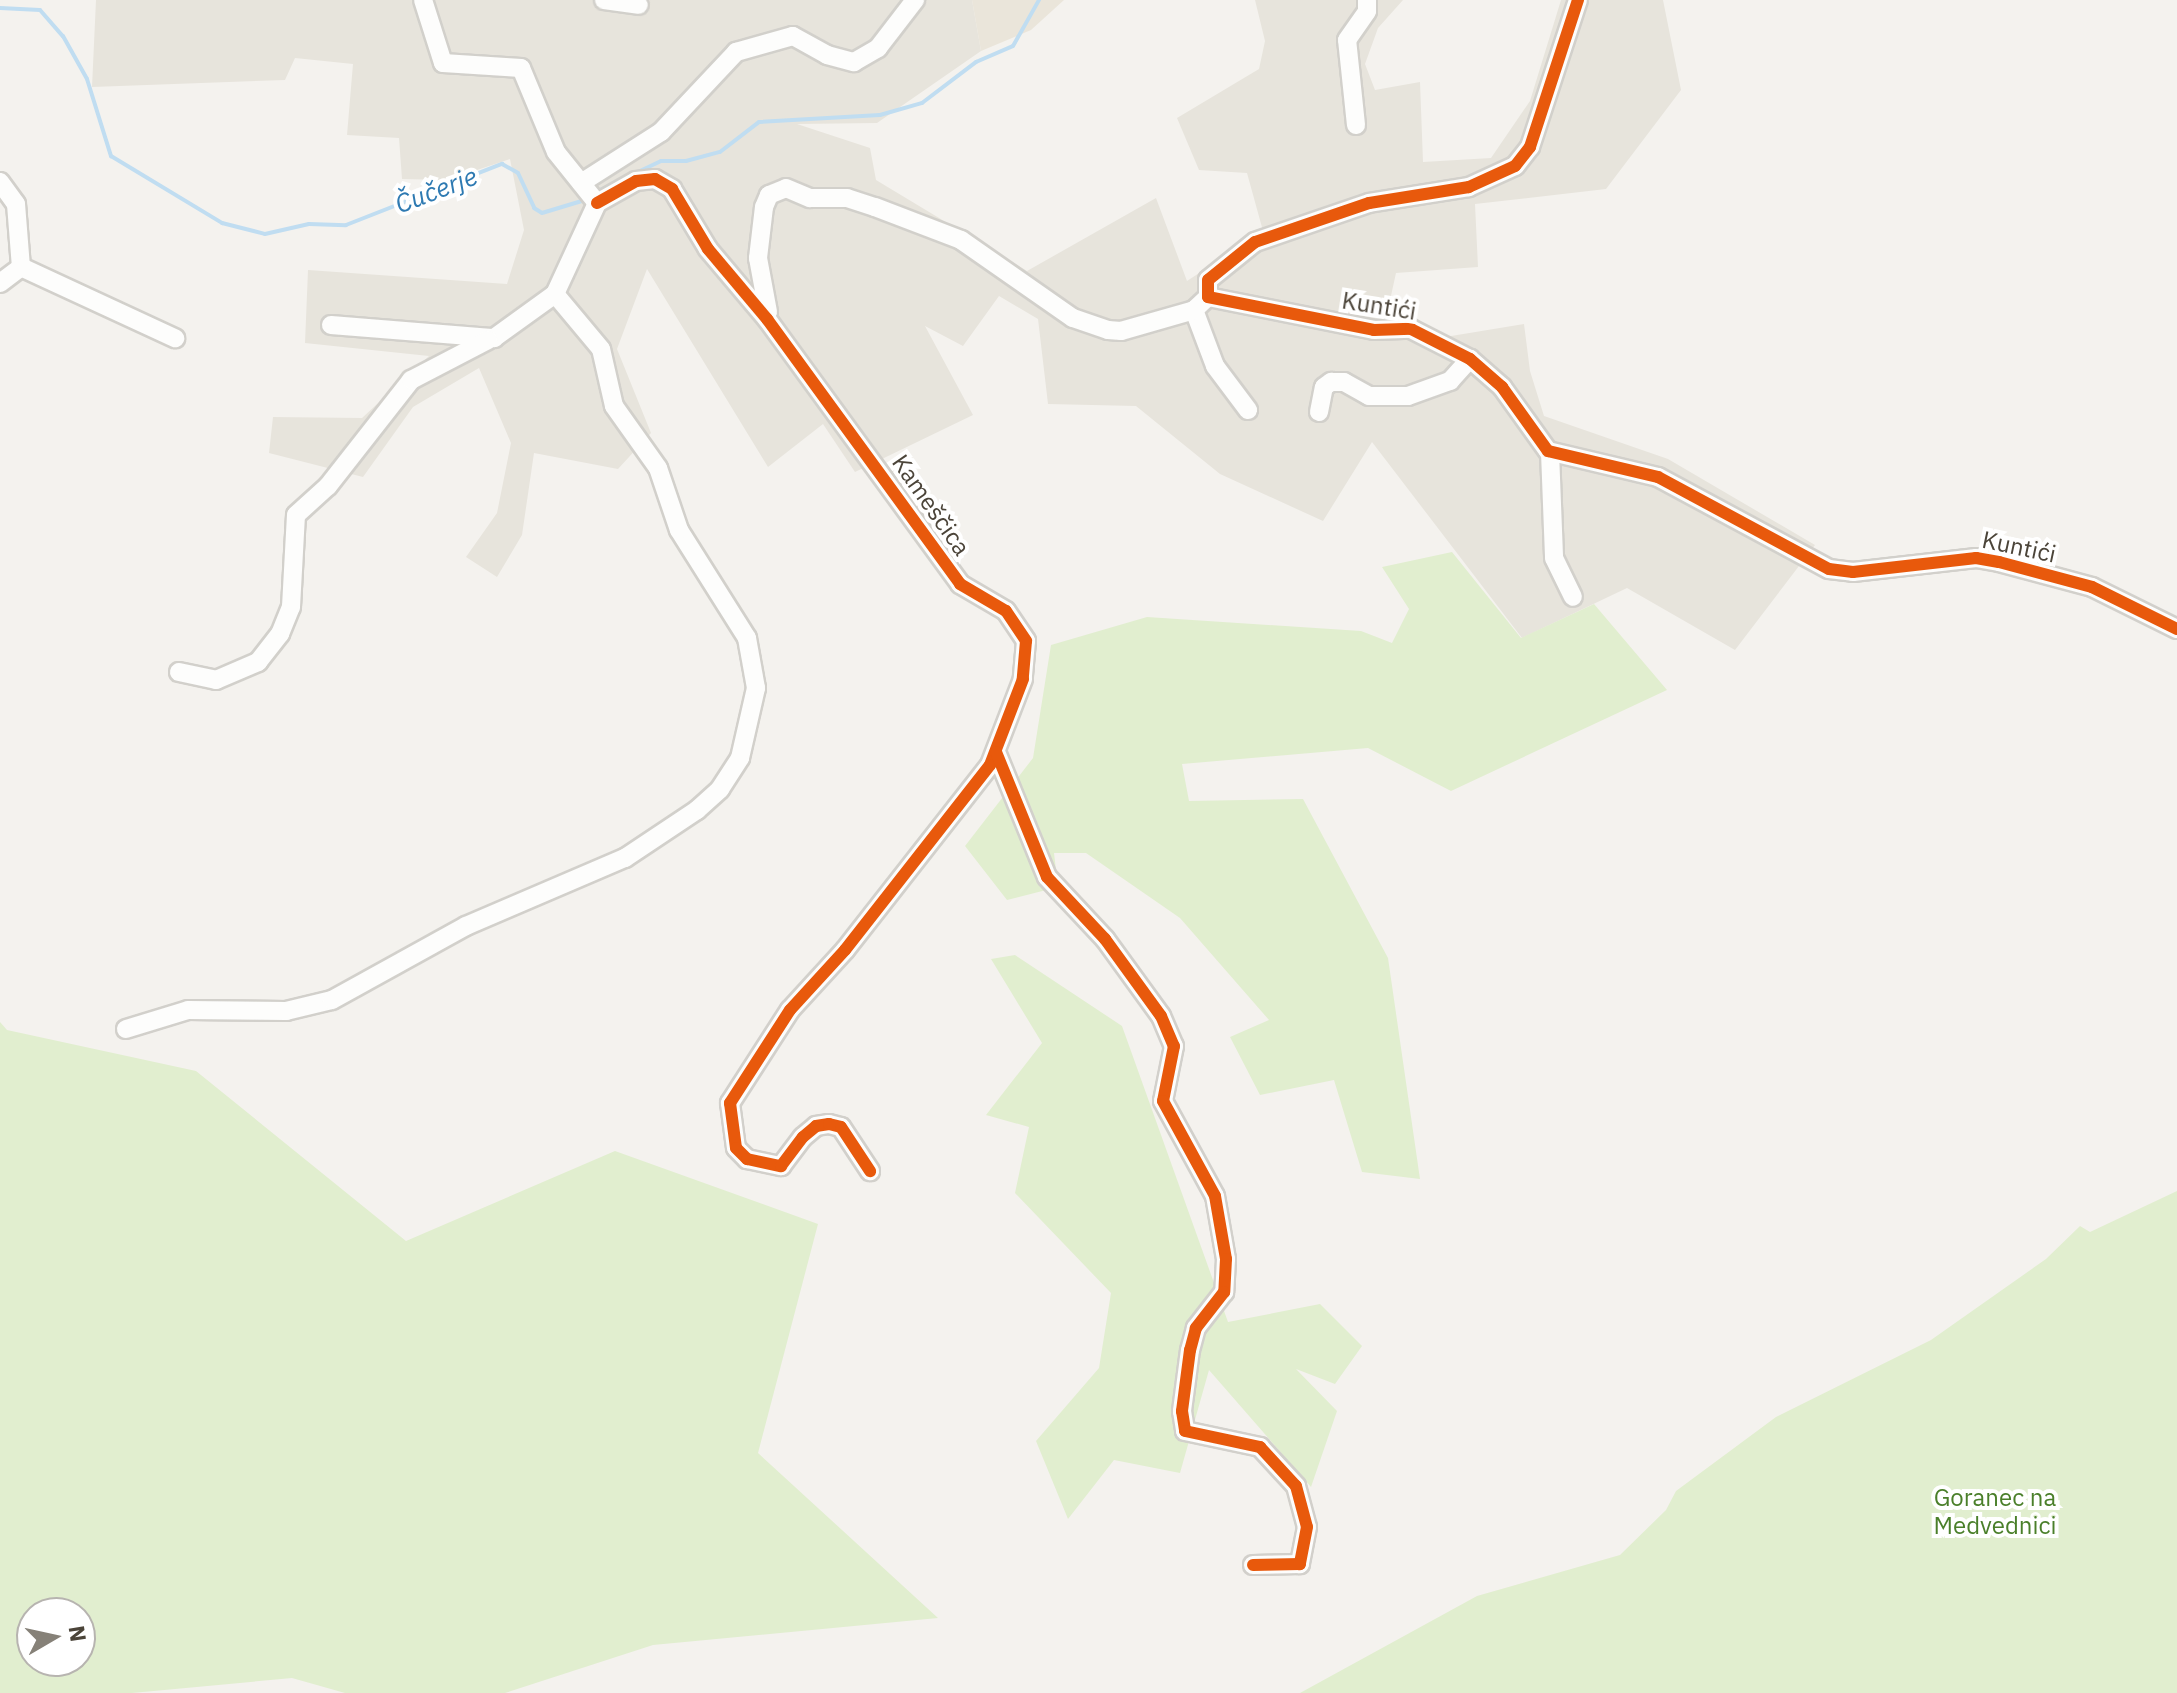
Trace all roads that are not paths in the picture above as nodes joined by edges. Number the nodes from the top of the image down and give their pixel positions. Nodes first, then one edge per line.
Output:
1 (423, 0) edge
2 (604, 0) edge
3 (915, 0) edge
4 (1367, 0) edge
5 (1578, 0) edge
6 (639, 5) dead end
7 (1356, 125) dead end
8 (0, 182) edge
9 (590, 194) junction
10 (21, 267) junction
11 (0, 283) edge
12 (555, 294) junction
13 (1201, 304) junction
14 (767, 319) junction
15 (331, 325) dead end
16 (175, 338) dead end
17 (494, 338) junction
18 (1470, 359) junction
19 (1248, 410) dead end
20 (1319, 412) dead end
21 (1550, 452) junction
22 (1573, 597) dead end
23 (2177, 629) edge
24 (179, 672) dead end
25 (996, 752) junction
26 (126, 1029) dead end
27 (870, 1171) dead end
28 (1253, 1565) dead end

1 - 9 street
2 - 6 street
3 - 9 street
4 - 7 street
5 - 13 street
8 - 10 street
9 - 12 street
9 - 14 street, Kameščica
10 - 11 street
10 - 16 street
12 - 17 street
12 - 26 street
13 - 14 street, Kameščica
13 - 18 street, Kuntići
13 - 19 street
14 - 25 street, Kameščica
15 - 17 street
17 - 24 street
18 - 20 street
18 - 21 street, Kuntići
21 - 22 street
21 - 23 street, Kuntići
25 - 27 street, Kameščica
25 - 28 street

